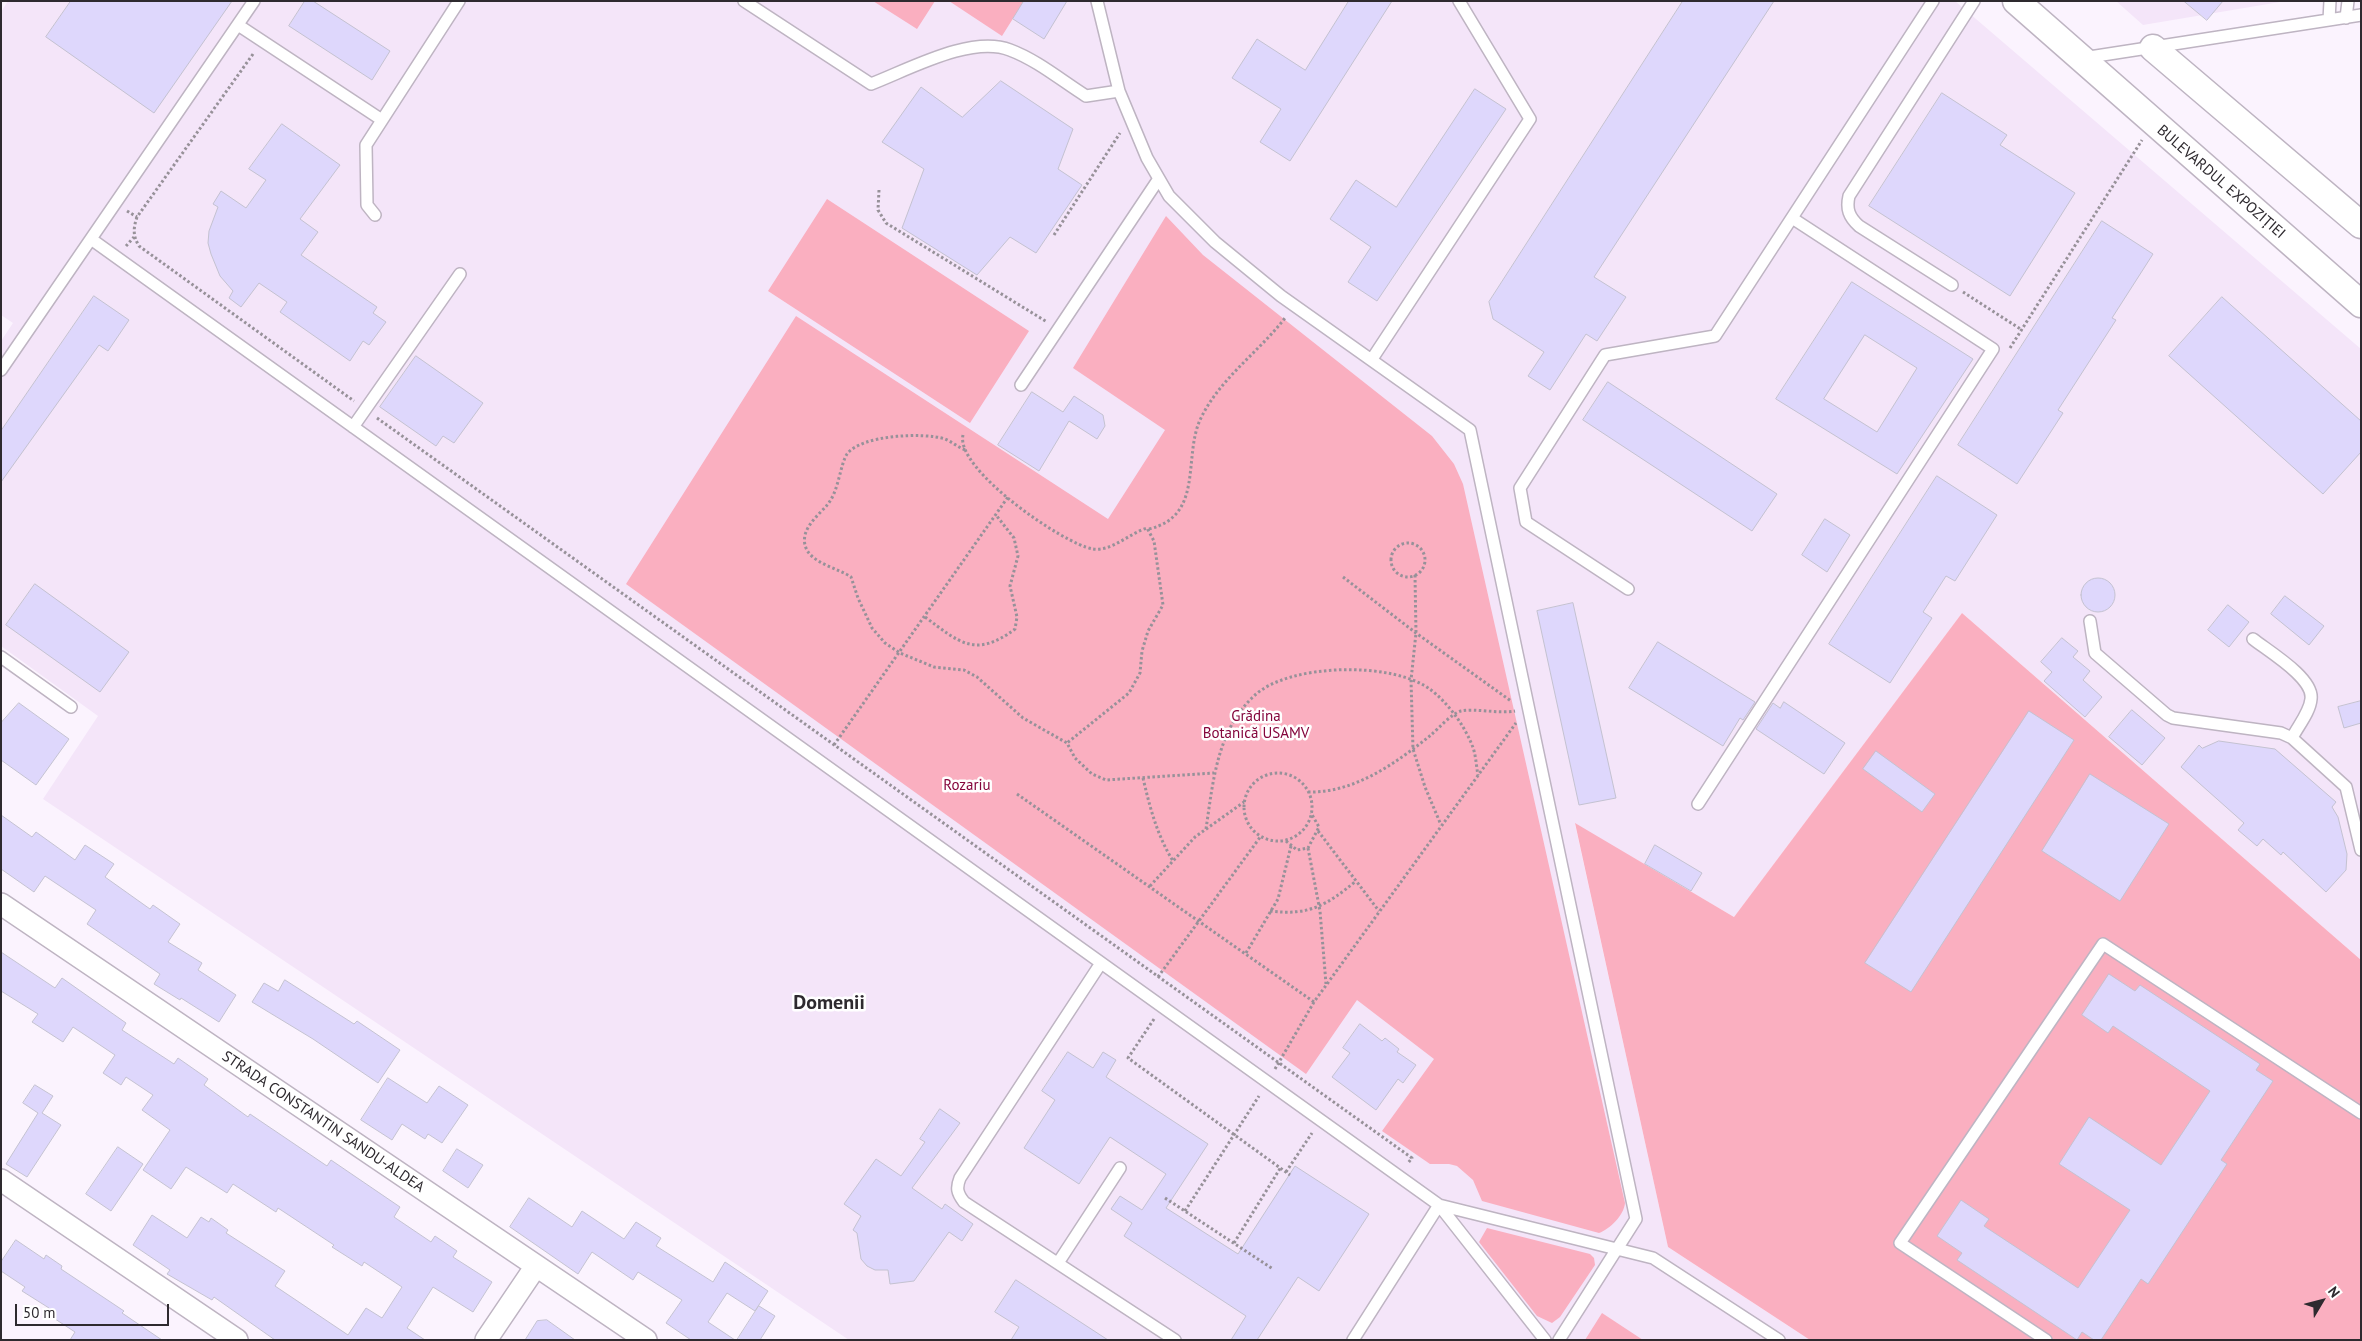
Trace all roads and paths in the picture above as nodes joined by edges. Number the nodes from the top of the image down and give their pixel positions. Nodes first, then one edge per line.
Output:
1 (254, 1) edge
2 (459, 1) edge
3 (744, 1) edge
4 (1097, 1) edge
5 (1459, 1) edge
6 (1933, 1) edge
7 (1974, 1) edge
8 (2016, 1) edge
9 (2330, 1) edge
10 (2348, 1) edge
11 (2361, 15) edge
12 (2346, 18) junction
13 (2329, 20) junction
14 (238, 25) junction
15 (262, 41) junction
16 (2153, 48) junction
17 (2082, 58) junction
18 (1119, 91) junction
19 (1130, 118) junction
20 (382, 120) junction
21 (2153, 122) junction
22 (1158, 180) junction
23 (879, 190) dead end
24 (375, 215) dead end
25 (1792, 218) junction
26 (2361, 225) edge
27 (1054, 236) dead end
28 (91, 239) junction
29 (460, 274) dead end
30 (1952, 285) joint
31 (2361, 304) edge
32 (1294, 305) junction
33 (1058, 329) junction
34 (1372, 358) junction
35 (1, 370) edge
36 (1020, 385) dead end
37 (365, 410) junction
38 (353, 427) junction
39 (963, 435) dead end
40 (965, 450) junction
41 (1008, 497) junction
42 (996, 515) junction
43 (1148, 529) junction
44 (1415, 575) junction
45 (1343, 577) dead end
46 (1628, 589) dead end
47 (925, 617) junction
48 (2090, 621) dead end
49 (1416, 633) junction
50 (2252, 639) dead end
51 (900, 653) junction
52 (1, 657) edge
53 (1411, 680) junction
54 (1512, 702) dead end
55 (71, 707) dead end
56 (1521, 710) dead end
57 (1454, 715) junction
58 (1520, 718) dead end
59 (2292, 738) junction
60 (1068, 743) junction
61 (834, 745) junction
62 (1414, 749) junction
63 (1214, 774) junction
64 (1478, 775) junction
65 (1143, 778) junction
66 (1308, 792) junction
67 (1018, 794) dead end
68 (1244, 802) junction
69 (1698, 804) dead end
70 (2357, 812) edge
71 (1311, 813) junction
72 (1442, 826) junction
73 (1206, 829) junction
74 (1318, 831) junction
75 (1261, 836) junction
76 (1286, 841) junction
77 (1291, 846) junction
78 (1308, 848) junction
79 (2361, 850) edge
80 (1173, 861) junction
81 (1356, 880) junction
82 (1150, 886) junction
83 (1, 904) edge
84 (1320, 907) junction
85 (1270, 911) junction
86 (1379, 911) junction
87 (1199, 920) junction
88 (1246, 954) junction
89 (1102, 963) junction
90 (1158, 977) junction
91 (1326, 984) junction
92 (1314, 1002) junction
93 (1162, 1007) junction
94 (1279, 1063) junction
95 (1268, 1083) junction
96 (2361, 1113) edge
97 (1320, 1120) junction
98 (1234, 1134) junction
99 (1280, 1167) junction
100 (1120, 1168) dead end
101 (1399, 1177) junction
102 (1, 1180) edge
103 (1166, 1198) dead end
104 (1439, 1205) junction
105 (1185, 1211) junction
106 (1234, 1243) junction
107 (1616, 1251) junction
108 (1058, 1263) junction
109 (536, 1266) junction
110 (1273, 1269) dead end
111 (237, 1340) edge
112 (486, 1340) edge
113 (646, 1340) edge
114 (1175, 1340) edge
115 (1352, 1340) edge
116 (1545, 1340) edge
117 (1558, 1340) edge
118 (1779, 1340) edge
119 (2046, 1340) edge

1 - 14 lane
2 - 20 lane
3 - 18 lane
4 - 18 lane
5 - 34 lane
6 - 25 lane
7 - 30 lane
8 - 17 street, BULEVARDUL EXPOZIȚIEI
9 - 13 lane
10 - 12 lane
11 - 12 lane
12 - 13 lane
13 - 16 lane
14 - 15 lane
14 - 28 lane
15 - 20 lane
15 - 37 path
16 - 17 lane
16 - 26 street
17 - 21 street, BULEVARDUL EXPOZIȚIEI
18 - 19 lane
19 - 22 lane
19 - 27 path
20 - 24 lane
21 - 30 path
21 - 31 street, BULEVARDUL EXPOZIȚIEI
22 - 32 lane
22 - 33 lane
23 - 33 path
25 - 46 lane
25 - 69 lane
28 - 35 lane
28 - 38 lane
29 - 37 lane
32 - 34 lane
32 - 43 path
33 - 36 lane
34 - 107 lane
37 - 38 lane
37 - 61 path
38 - 89 lane
39 - 40 path
40 - 41 path
40 - 51 path
41 - 42 path
41 - 43 path
42 - 47 path
42 - 47 path
43 - 60 path
44 - 44 path
44 - 49 path
45 - 49 path
47 - 51 path
48 - 59 lane
49 - 53 path
49 - 54 path
50 - 59 lane
51 - 60 path
51 - 61 path
52 - 55 lane
53 - 57 path
53 - 62 path
53 - 63 path
56 - 57 path
57 - 62 path
57 - 64 path
58 - 64 path
59 - 70 lane
60 - 65 path
61 - 90 path
62 - 66 path
62 - 72 path
63 - 65 path
63 - 73 path
64 - 72 path
65 - 80 path
66 - 68 path
66 - 71 path
67 - 82 path
68 - 73 path
68 - 75 path
70 - 79 lane
71 - 74 path
71 - 76 path
72 - 86 path
73 - 80 path
74 - 78 path
74 - 81 path
75 - 76 path
75 - 87 path
76 - 77 path
77 - 78 path
77 - 85 path
78 - 84 path
80 - 82 path
81 - 84 path
81 - 86 path
82 - 87 path
83 - 109 street, STRADA CONSTANTIN SANDU-ALDEA
84 - 85 path
84 - 91 path
85 - 88 path
86 - 91 path
87 - 88 path
87 - 90 path
88 - 92 path
89 - 93 lane
89 - 108 lane
90 - 94 path
91 - 92 path
92 - 94 path
93 - 95 lane
93 - 98 path
94 - 95 path
94 - 101 path
95 - 97 lane
95 - 98 path
96 - 119 lane
97 - 99 path
97 - 101 lane
98 - 99 path
98 - 105 path
99 - 106 path
100 - 108 lane
101 - 104 lane
102 - 111 street
103 - 105 path
104 - 107 lane
104 - 115 lane
104 - 116 lane
105 - 106 path
106 - 110 path
107 - 117 lane
107 - 118 lane
108 - 114 lane
109 - 112 street
109 - 113 street, STRADA CONSTANTIN SANDU-ALDEA

